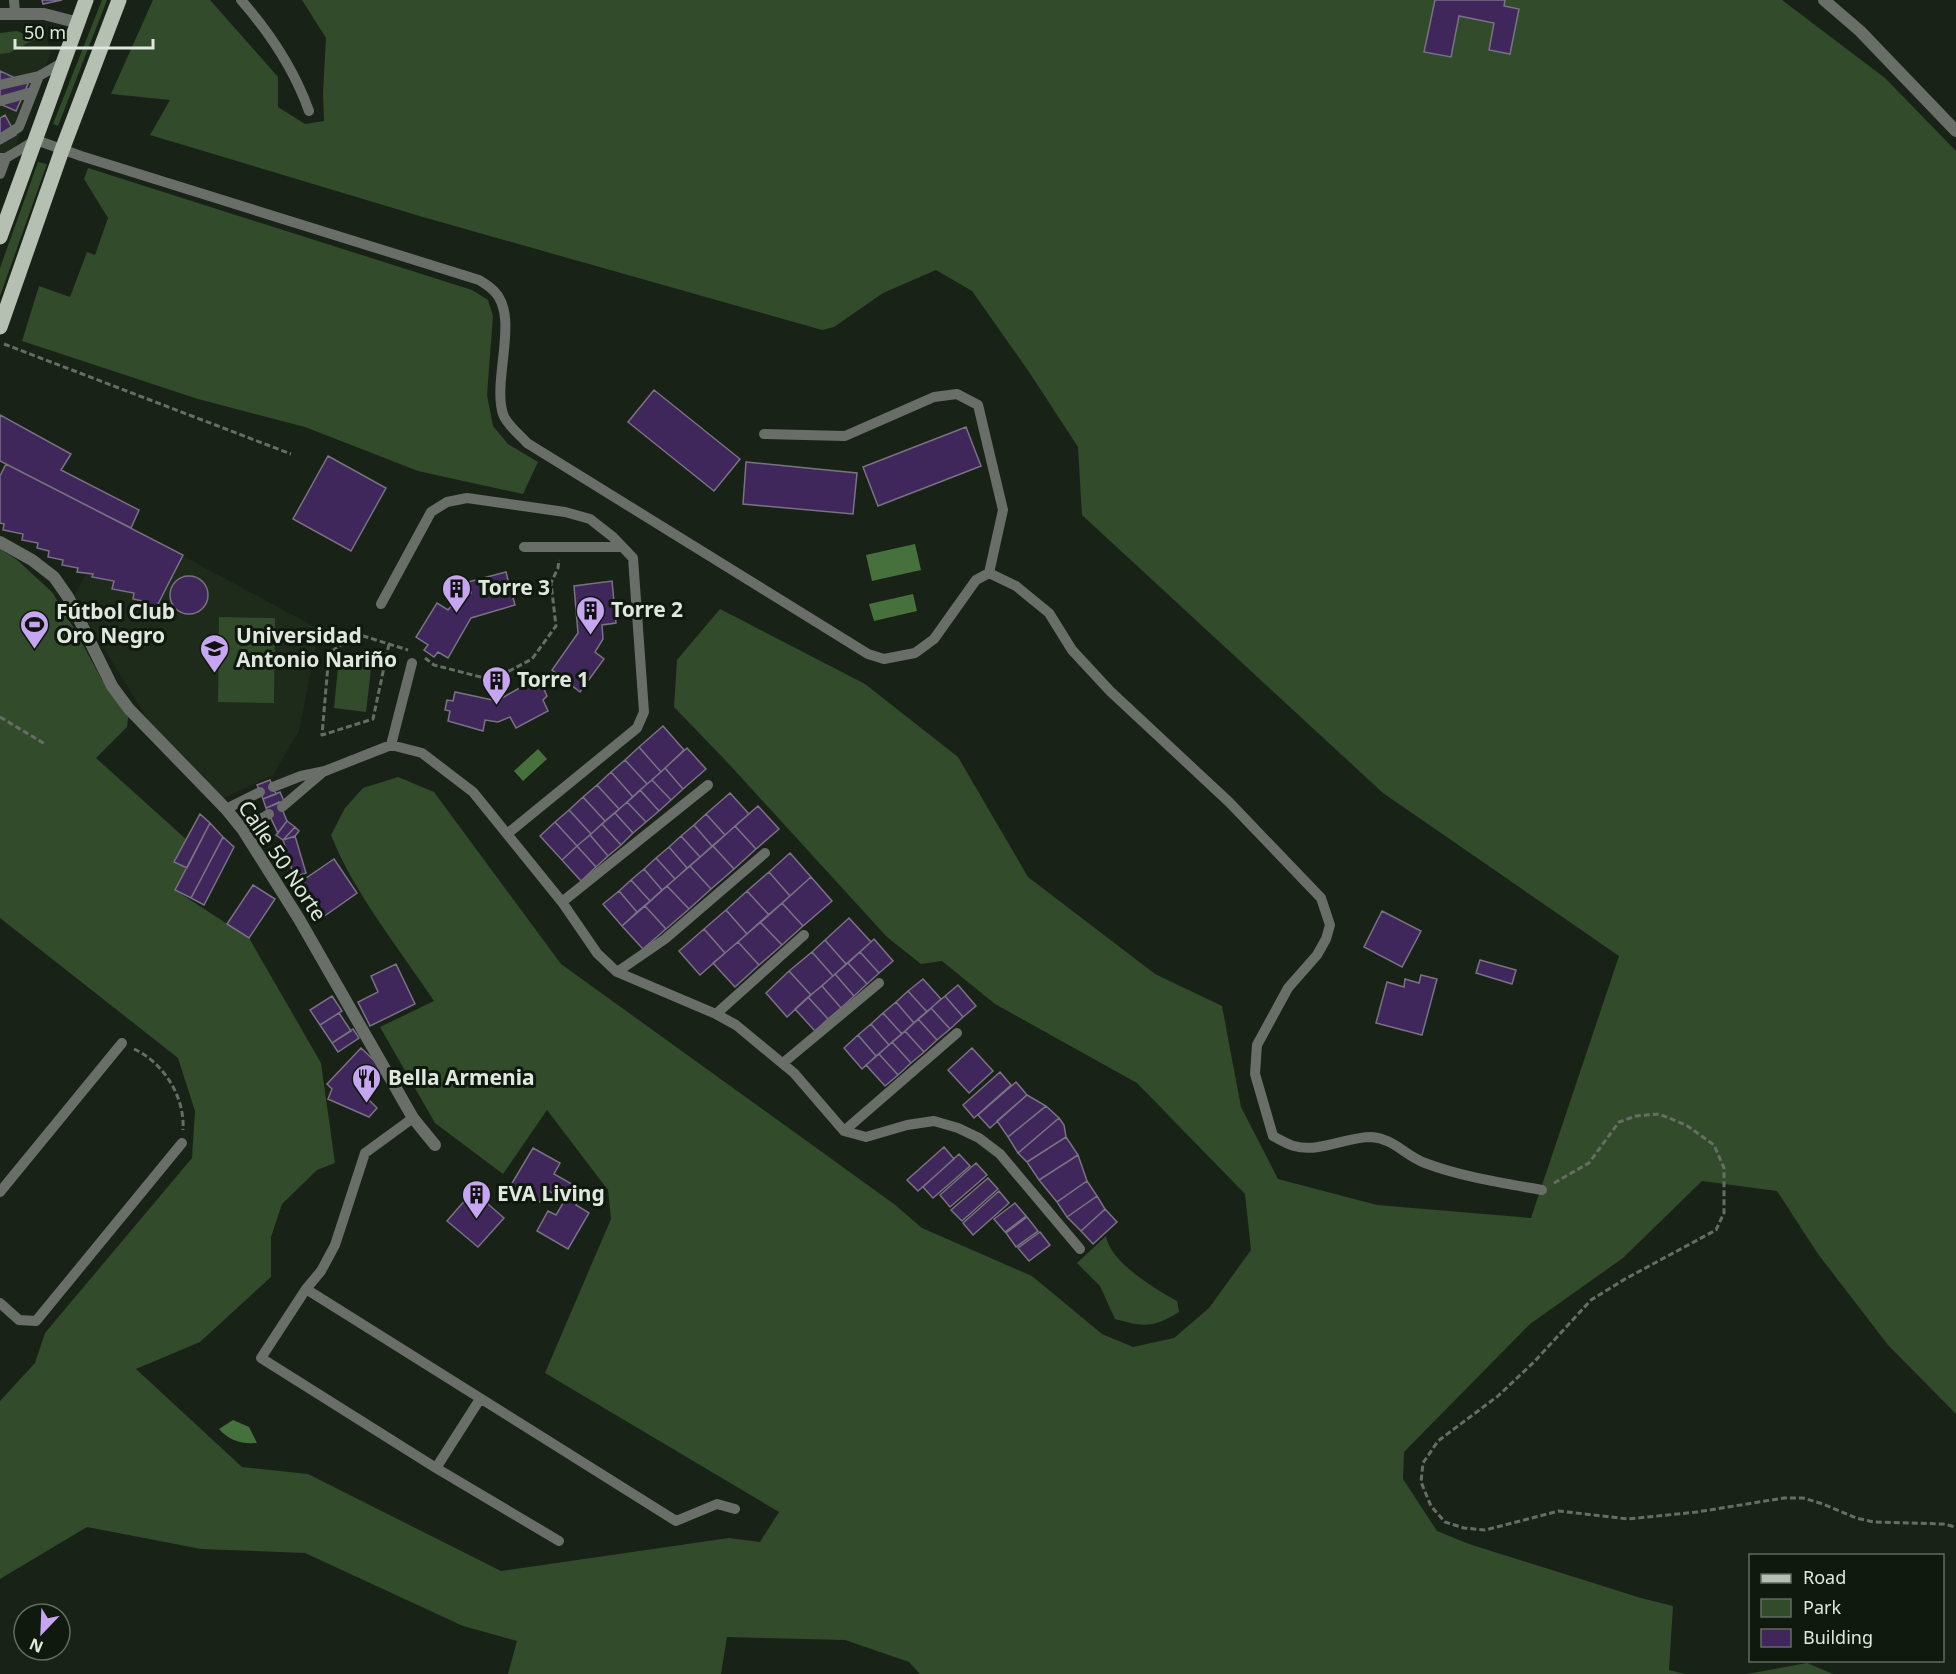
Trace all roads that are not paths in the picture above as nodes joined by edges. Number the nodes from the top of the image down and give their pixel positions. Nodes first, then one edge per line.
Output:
1 (86, 0) edge
2 (119, 0) edge
3 (241, 0) edge
4 (1824, 0) edge
5 (15, 6) edge
6 (0, 14) edge
7 (79, 23) junction
8 (64, 61) junction
9 (39, 76) junction
10 (0, 85) edge
11 (32, 92) junction
12 (0, 101) edge
13 (309, 111) dead end
14 (1956, 131) edge
15 (0, 139) edge
16 (36, 140) junction
17 (62, 150) junction
18 (3, 158) edge
19 (0, 174) edge
20 (0, 237) edge
21 (0, 327) edge
22 (764, 434) dead end
23 (0, 542) edge
24 (524, 547) dead end
25 (622, 547) junction
26 (989, 573) junction
27 (381, 604) dead end
28 (412, 663) dead end
29 (391, 745) junction
30 (325, 771) junction
31 (708, 784) dead end
32 (273, 787) dead end
33 (260, 792) dead end
34 (282, 807) dead end
35 (226, 809) junction
36 (269, 814) dead end
37 (243, 830) junction
38 (507, 834) junction
39 (765, 853) dead end
40 (562, 903) junction
41 (804, 935) dead end
42 (617, 972) junction
43 (879, 982) dead end
44 (716, 1014) junction
45 (957, 1033) dead end
46 (122, 1042) road end
47 (783, 1063) junction
48 (413, 1118) junction
49 (844, 1131) junction
50 (182, 1143) road end
51 (435, 1145) dead end
52 (1542, 1190) road end
53 (0, 1192) edge
54 (1080, 1249) dead end
55 (306, 1289) junction
56 (0, 1303) edge
57 (480, 1399) junction
58 (436, 1468) junction
59 (735, 1509) dead end
60 (559, 1541) dead end

1 - 7 main road
2 - 17 main road
3 - 13 lane
4 - 14 street
5 - 6 street
5 - 7 street
7 - 8 main road
8 - 9 lane
8 - 16 main road
9 - 10 lane
9 - 11 lane
11 - 12 lane
11 - 15 lane
16 - 17 lane
16 - 18 lane
16 - 20 main road
17 - 21 main road
17 - 26 lane
18 - 19 lane
22 - 26 lane
23 - 35 street, Calle 50 Norte
24 - 25 lane
25 - 27 lane
25 - 38 lane
26 - 52 lane
28 - 29 lane
29 - 30 lane
29 - 38 lane
30 - 32 lane
30 - 34 lane
31 - 40 lane
33 - 35 lane
35 - 37 street, Calle 50 Norte
36 - 37 lane
37 - 48 street, Calle 50 Norte
38 - 40 lane
39 - 42 lane
40 - 42 lane
41 - 44 lane
42 - 44 lane
43 - 47 lane
44 - 47 lane
45 - 49 lane
46 - 53 lane
47 - 49 lane
48 - 51 street, Calle 50 Norte
48 - 55 lane
49 - 54 lane
50 - 56 lane
55 - 57 lane
55 - 58 lane
57 - 58 lane
57 - 59 lane
58 - 60 lane

